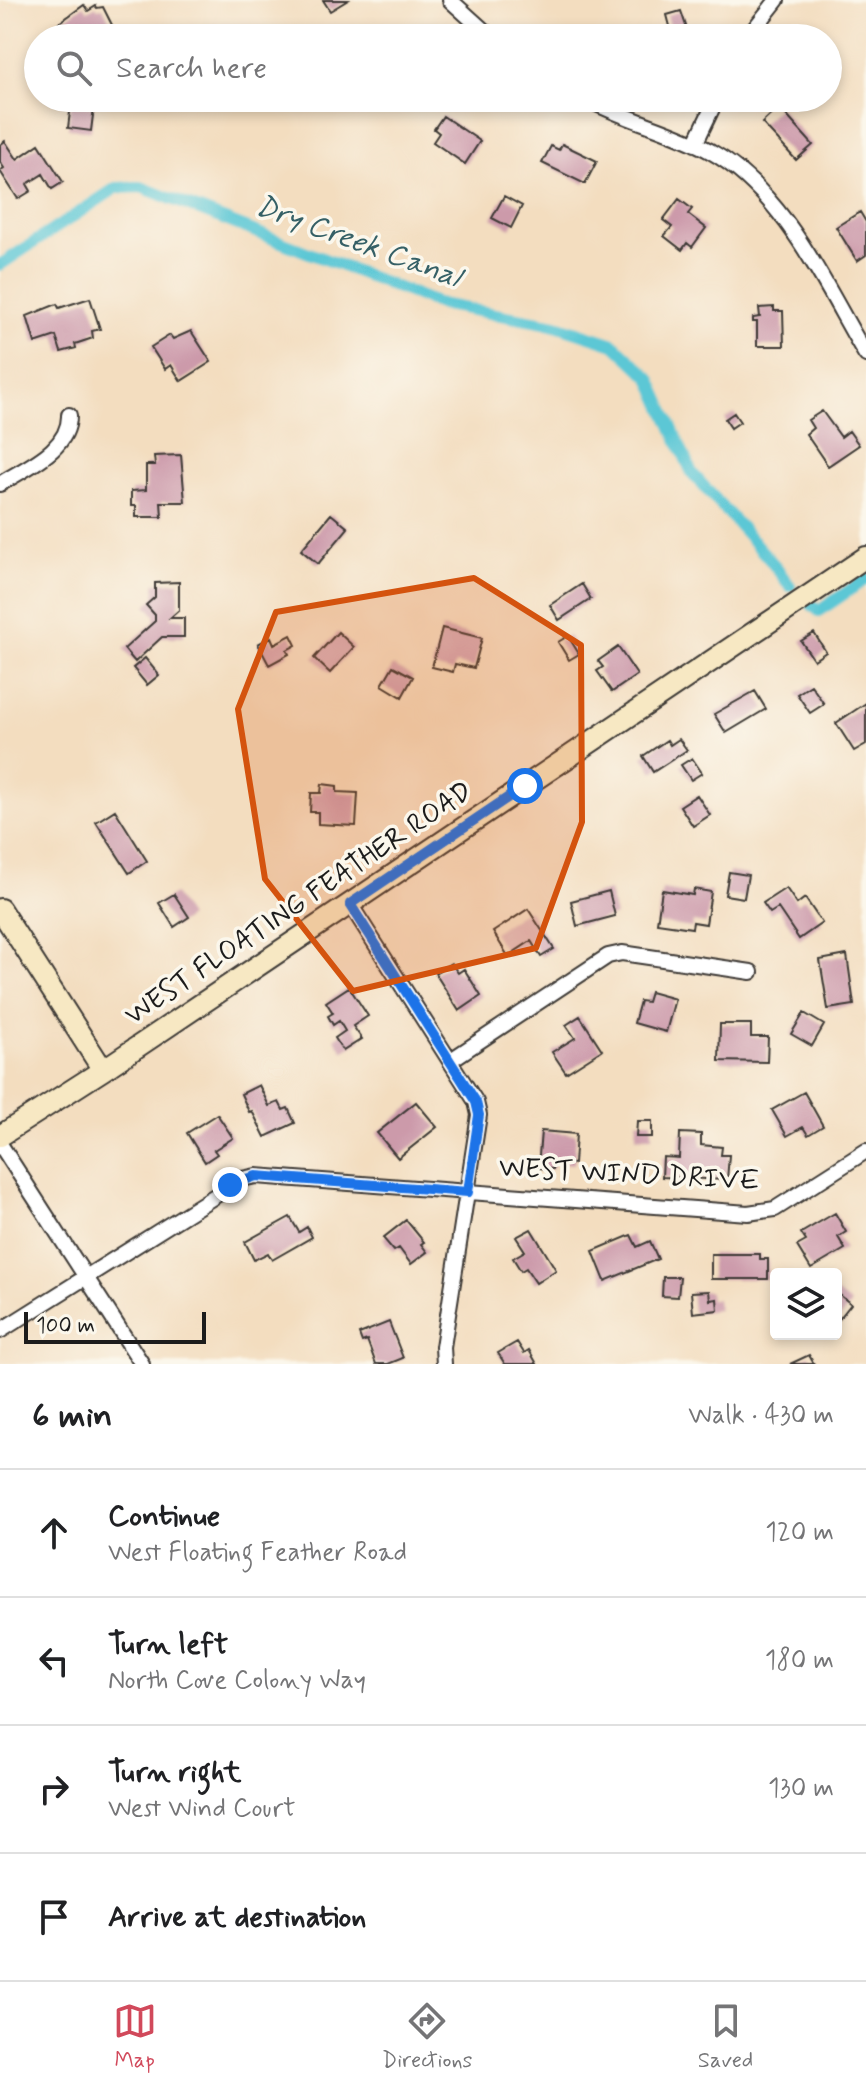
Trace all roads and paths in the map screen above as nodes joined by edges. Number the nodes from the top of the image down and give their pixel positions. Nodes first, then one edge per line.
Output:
1 (450, 0) edge
2 (777, 0) edge
3 (477, 24) edge
4 (756, 24) edge
5 (615, 112) edge
6 (710, 112) edge
7 (695, 144) junction
8 (866, 355) edge
9 (69, 415) dead end
10 (0, 484) edge
11 (866, 557) edge
12 (350, 904) junction
13 (0, 909) edge
14 (751, 972) dead end
15 (451, 1060) junction
16 (103, 1070) junction
17 (0, 1136) edge
18 (0, 1144) edge
19 (866, 1151) edge
20 (468, 1192) junction
21 (86, 1277) junction
22 (0, 1331) edge
23 (142, 1364) edge
24 (444, 1364) edge

1 - 3 street
2 - 4 street
5 - 7 street
6 - 7 street
7 - 8 street
9 - 10 street
11 - 12 main road, WEST FLOATING FEATHER ROAD
12 - 15 street
12 - 16 main road, WEST FLOATING FEATHER ROAD
13 - 16 main road
14 - 15 street
15 - 20 street
16 - 17 main road, WEST FLOATING FEATHER ROAD
18 - 21 street
19 - 20 street, WEST WIND DRIVE
20 - 21 street, WEST WIND DRIVE
20 - 24 street
21 - 22 street, WEST WIND DRIVE
21 - 23 street

